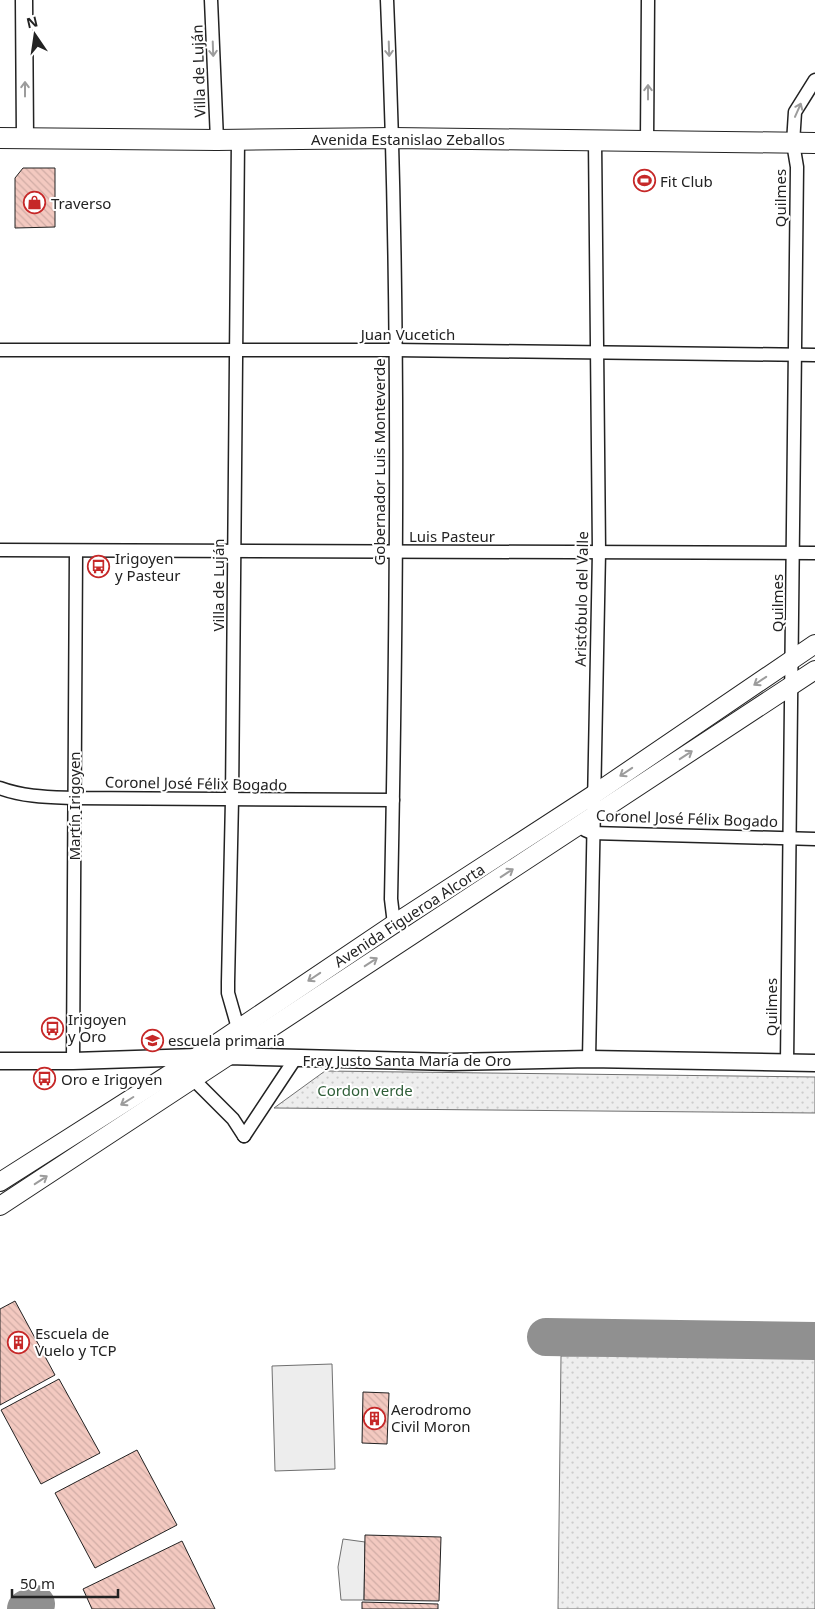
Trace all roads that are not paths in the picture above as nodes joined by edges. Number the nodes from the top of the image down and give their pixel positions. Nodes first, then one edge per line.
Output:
1 (24, 0) edge
2 (211, 0) edge
3 (387, 0) edge
4 (648, 0) edge
5 (815, 80) edge
6 (0, 138) edge
7 (25, 138) junction
8 (393, 138) junction
9 (217, 140) junction
10 (238, 140) junction
11 (595, 140) junction
12 (647, 141) junction
13 (792, 143) junction
14 (815, 143) edge
15 (0, 350) edge
16 (394, 350) junction
17 (236, 351) junction
18 (596, 352) junction
19 (794, 355) junction
20 (815, 356) edge
21 (0, 550) edge
22 (234, 551) junction
23 (76, 552) junction
24 (396, 552) junction
25 (599, 552) junction
26 (793, 552) junction
27 (815, 552) edge
28 (815, 644) edge
29 (793, 659) junction
30 (815, 670) edge
31 (792, 686) junction
32 (0, 788) edge
33 (593, 795) junction
34 (74, 798) junction
35 (232, 800) junction
36 (393, 800) junction
37 (564, 813) junction
38 (588, 825) junction
39 (789, 838) junction
40 (815, 839) edge
41 (394, 924) junction
42 (238, 1028) junction
43 (198, 1056) junction
44 (228, 1056) junction
45 (295, 1059) junction
46 (589, 1059) junction
47 (0, 1061) edge
48 (73, 1061) junction
49 (815, 1062) edge
50 (787, 1063) junction
51 (181, 1067) junction
52 (194, 1080) junction
53 (0, 1182) edge
54 (0, 1206) edge

7 -> 1 street
2 -> 9 street, Villa de Luján
3 -> 8 street, Gobernador Luis Monteverde
12 -> 4 street
13 -> 5 street, Quilmes
6 - 7 main road, Avenida Estanislao Zeballos
7 - 9 main road, Avenida Estanislao Zeballos
8 - 10 main road, Avenida Estanislao Zeballos
8 - 11 main road, Avenida Estanislao Zeballos
8 - 16 street, Gobernador Luis Monteverde
9 - 10 main road, Avenida Estanislao Zeballos
10 - 17 street, Villa de Luján
11 - 12 main road, Avenida Estanislao Zeballos
11 - 18 street, Aristóbulo del Valle
12 - 13 main road, Avenida Estanislao Zeballos
13 - 14 main road, Avenida Estanislao Zeballos
13 - 19 street, Quilmes
15 - 17 street, Juan Vucetich
16 - 17 street, Juan Vucetich
16 - 18 street, Juan Vucetich
16 - 24 street, Gobernador Luis Monteverde
17 - 22 street, Villa de Luján
18 - 19 street, Juan Vucetich
18 - 25 street, Aristóbulo del Valle
19 - 20 street, Juan Vucetich
19 - 26 street, Quilmes
21 - 23 street, Luis Pasteur
22 - 23 street, Luis Pasteur
22 - 24 street, Luis Pasteur
22 - 35 street, Villa de Luján
23 - 34 street, Martín Irigoyen
24 - 25 street, Luis Pasteur
24 - 36 street, Gobernador Luis Monteverde
25 - 26 street, Luis Pasteur
25 - 33 street, Aristóbulo del Valle
26 - 27 street, Luis Pasteur
26 - 29 street, Quilmes
28 - 29 main road, Avenida Figueroa Alcorta
29 - 31 street, Quilmes
29 -> 33 main road, Avenida Figueroa Alcorta
30 - 31 main road, Avenida Figueroa Alcorta
38 -> 31 main road, Avenida Figueroa Alcorta
31 - 39 street, Quilmes
32 - 34 street, Coronel José Félix Bogado
33 - 37 main road, Avenida Figueroa Alcorta
33 - 38 street, Aristóbulo del Valle
34 - 35 street, Coronel José Félix Bogado
34 - 48 street, Martín Irigoyen
35 - 36 street, Coronel José Félix Bogado
35 - 42 street, Villa de Luján
36 - 41 street, Gobernador Luis Monteverde
37 - 38 street, Coronel José Félix Bogado
37 - 41 main road, Avenida Figueroa Alcorta
38 - 39 street, Coronel José Félix Bogado
44 -> 38 main road, Avenida Figueroa Alcorta
38 - 46 street, Aristóbulo del Valle
39 - 40 street, Coronel José Félix Bogado
39 - 50 street, Quilmes
41 -> 42 main road, Avenida Figueroa Alcorta
42 - 43 main road, Avenida Figueroa Alcorta
43 - 44 street, Fray Justo Santa María de Oro
43 - 48 street, Fray Justo Santa María de Oro
43 - 51 main road, Avenida Figueroa Alcorta
44 - 45 street, Fray Justo Santa María de Oro
44 - 52 main road, Avenida Figueroa Alcorta
45 - 46 street, Fray Justo Santa María de Oro
45 - 52 street
46 - 50 street, Fray Justo Santa María de Oro
47 - 48 street, Fray Justo Santa María de Oro
49 - 50 street, Fray Justo Santa María de Oro
51 - 52 street
51 -> 53 main road, Avenida Figueroa Alcorta
54 -> 52 main road, Avenida Figueroa Alcorta

